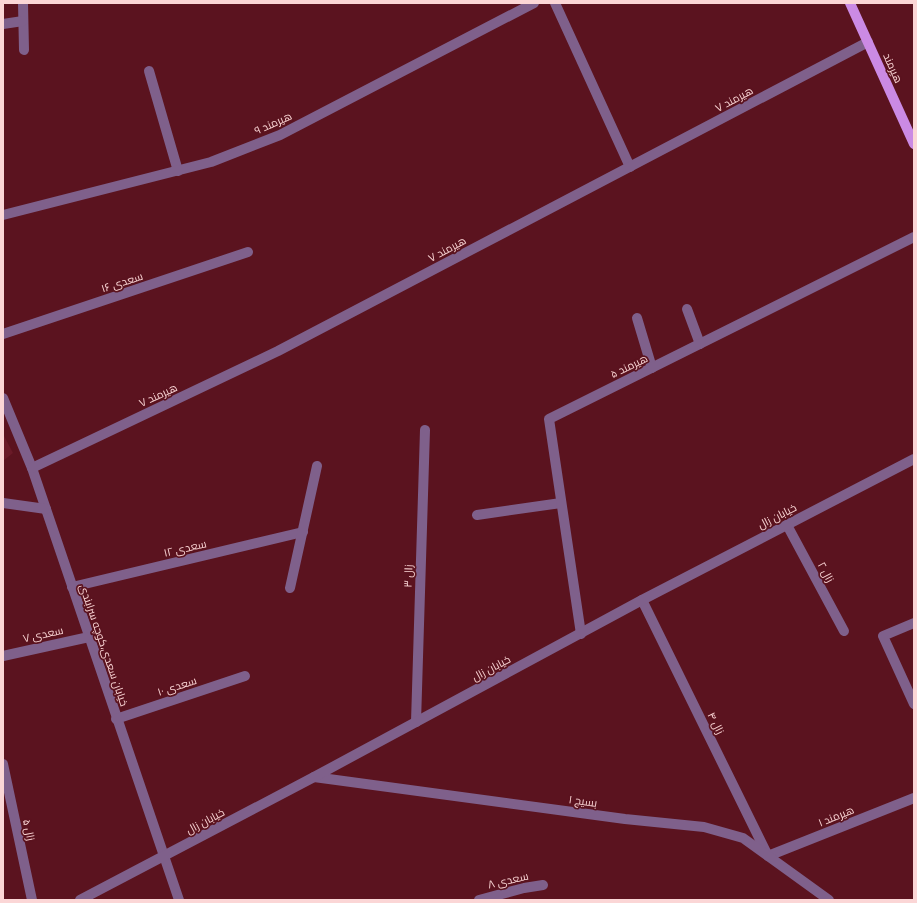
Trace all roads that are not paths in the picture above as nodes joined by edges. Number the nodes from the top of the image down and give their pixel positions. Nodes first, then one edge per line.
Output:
1 (23, 3) edge
2 (534, 3) edge
3 (555, 3) edge
4 (850, 3) edge
5 (23, 21) junction
6 (3, 24) edge
7 (868, 42) junction
8 (24, 50) dead end
9 (149, 71) dead end
10 (911, 126) edge
11 (914, 144) edge
12 (630, 167) junction
13 (178, 170) junction
14 (3, 215) edge
15 (914, 237) edge
16 (248, 252) dead end
17 (687, 309) dead end
18 (637, 318) dead end
19 (3, 334) edge
20 (700, 344) junction
21 (652, 368) junction
22 (3, 398) edge
23 (425, 430) dead end
24 (914, 459) edge
25 (317, 466) dead end
26 (32, 468) junction
27 (3, 503) edge
28 (561, 503) junction
29 (46, 509) junction
30 (477, 515) dead end
31 (787, 525) junction
32 (303, 532) junction
33 (72, 587) junction
34 (290, 588) dead end
35 (642, 600) junction
36 (914, 623) edge
37 (844, 631) dead end
38 (580, 634) junction
39 (89, 637) junction
40 (3, 656) edge
41 (246, 676) dead end
42 (914, 704) edge
43 (116, 719) junction
44 (416, 722) junction
45 (3, 764) edge
46 (314, 777) junction
47 (914, 798) edge
48 (768, 856) junction
49 (163, 857) junction
50 (543, 885) dead end
51 (822, 899) edge
52 (32, 900) edge
53 (80, 900) edge
54 (179, 900) edge
55 (479, 900) edge

1 - 5 street
2 - 13 street, هیرمند ٩
3 - 12 street
4 - 7 main road, هیرمند
5 - 6 street
5 - 8 street
7 - 10 main road, هیرمند
7 - 12 street, هیرمند ٧
9 - 13 street
10 - 11 main road, هیرمند
12 - 26 street, هیرمند ٧
13 - 14 street, هیرمند ٩
15 - 20 street, هیرمند ۵
16 - 19 street, سعدی ۱۶
17 - 20 street
18 - 21 street
20 - 21 street, هیرمند ۵
21 - 28 street, هیرمند ۵
22 - 26 street, خیابان سعدی،کوچه سرابندی
23 - 44 street, زال ۳
24 - 31 street, خیابان زال
25 - 32 street
26 - 29 street, خیابان سعدی،کوچه سرابندی
27 - 29 street
28 - 30 street
28 - 38 street, هیرمند ۵
29 - 33 street, خیابان سعدی،کوچه سرابندی
31 - 35 street, خیابان زال
31 - 37 street, زال ۲
32 - 33 street, سعدی ۱۲
32 - 34 street
33 - 39 street, خیابان سعدی،کوچه سرابندی
35 - 38 street, خیابان زال
35 - 48 street, زال ۴
36 - 42 street
38 - 44 street, خیابان زال
39 - 40 street, سعدی ۷
39 - 43 street, خیابان سعدی،کوچه سرابندی
41 - 43 street, سعدی ۱۰
43 - 49 street, خیابان سعدی،کوچه سرابندی
44 - 46 street, خیابان زال
45 - 52 street, زال ۵
46 - 48 street, بسیج ۱
46 - 49 street, خیابان زال
47 - 48 street, هیرمند ۱
48 - 51 street, بسیج ۱
49 - 53 street, خیابان زال
49 - 54 street, خیابان سعدی،کوچه سرابندی
50 - 55 street, سعدی ۸

